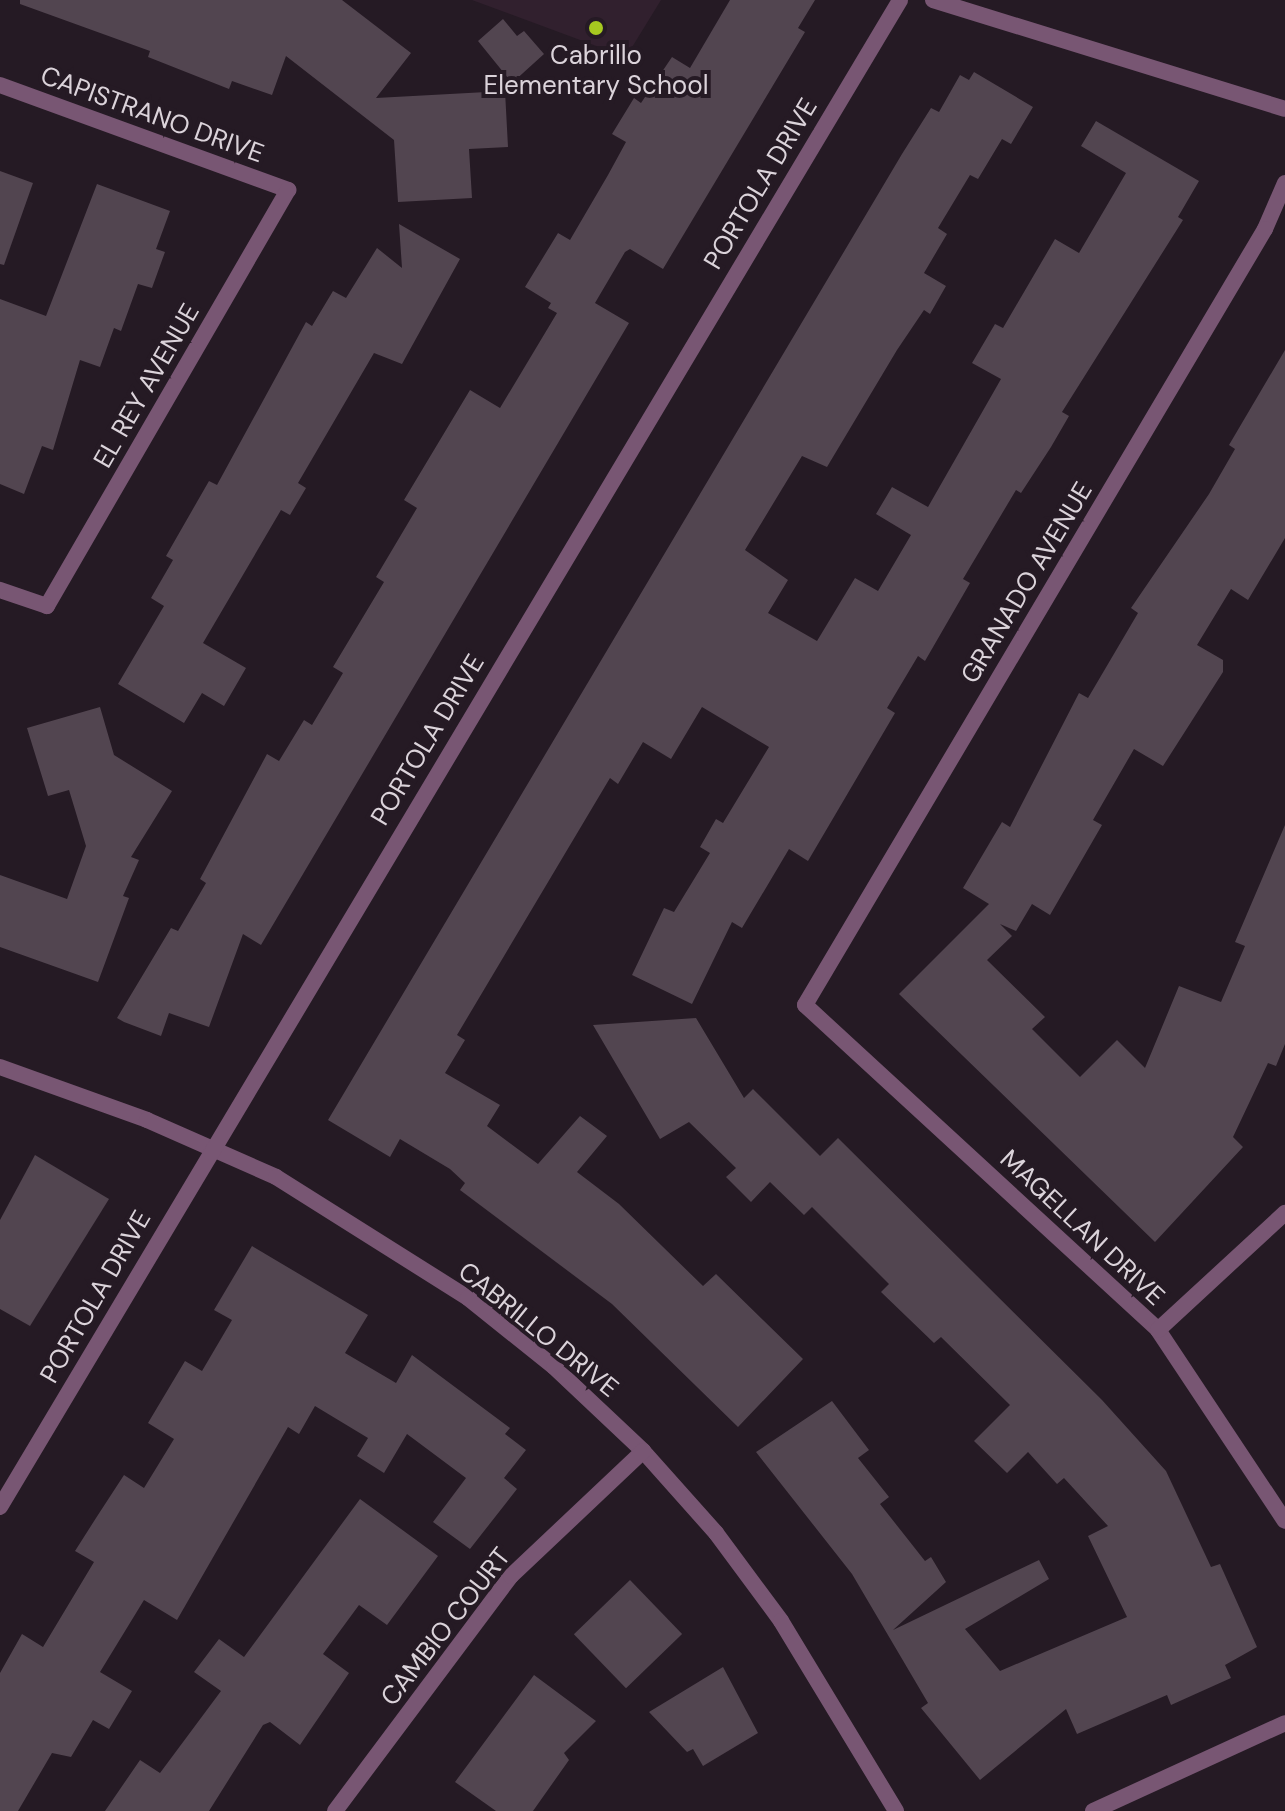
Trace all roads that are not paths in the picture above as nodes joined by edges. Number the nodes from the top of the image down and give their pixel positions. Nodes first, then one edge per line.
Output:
1 (900, 0) edge
2 (933, 0) edge
3 (0, 85) edge
4 (1285, 109) edge
5 (1285, 183) edge
6 (288, 190) joint
7 (0, 590) edge
8 (805, 1005) joint
9 (0, 1067) edge
10 (212, 1146) junction
11 (1285, 1213) edge
12 (1158, 1330) junction
13 (643, 1451) junction
14 (0, 1507) edge
15 (1285, 1521) edge
16 (1285, 1723) edge
17 (335, 1811) edge
18 (896, 1811) edge
19 (1093, 1811) edge

1 - 10 street, PORTOLA DRIVE
2 - 4 street
3 - 6 street, CAPISTRANO DRIVE
5 - 8 street, GRANADO AVENUE
6 - 7 street, EL REY AVENUE
8 - 12 street, MAGELLAN DRIVE
9 - 10 street, CABRILLO DRIVE
10 - 13 street, CABRILLO DRIVE
10 - 14 street, PORTOLA DRIVE
11 - 12 street
12 - 15 street, MAGELLAN DRIVE
13 - 17 street, CAMBIO COURT
13 - 18 street, CABRILLO DRIVE
16 - 19 street

